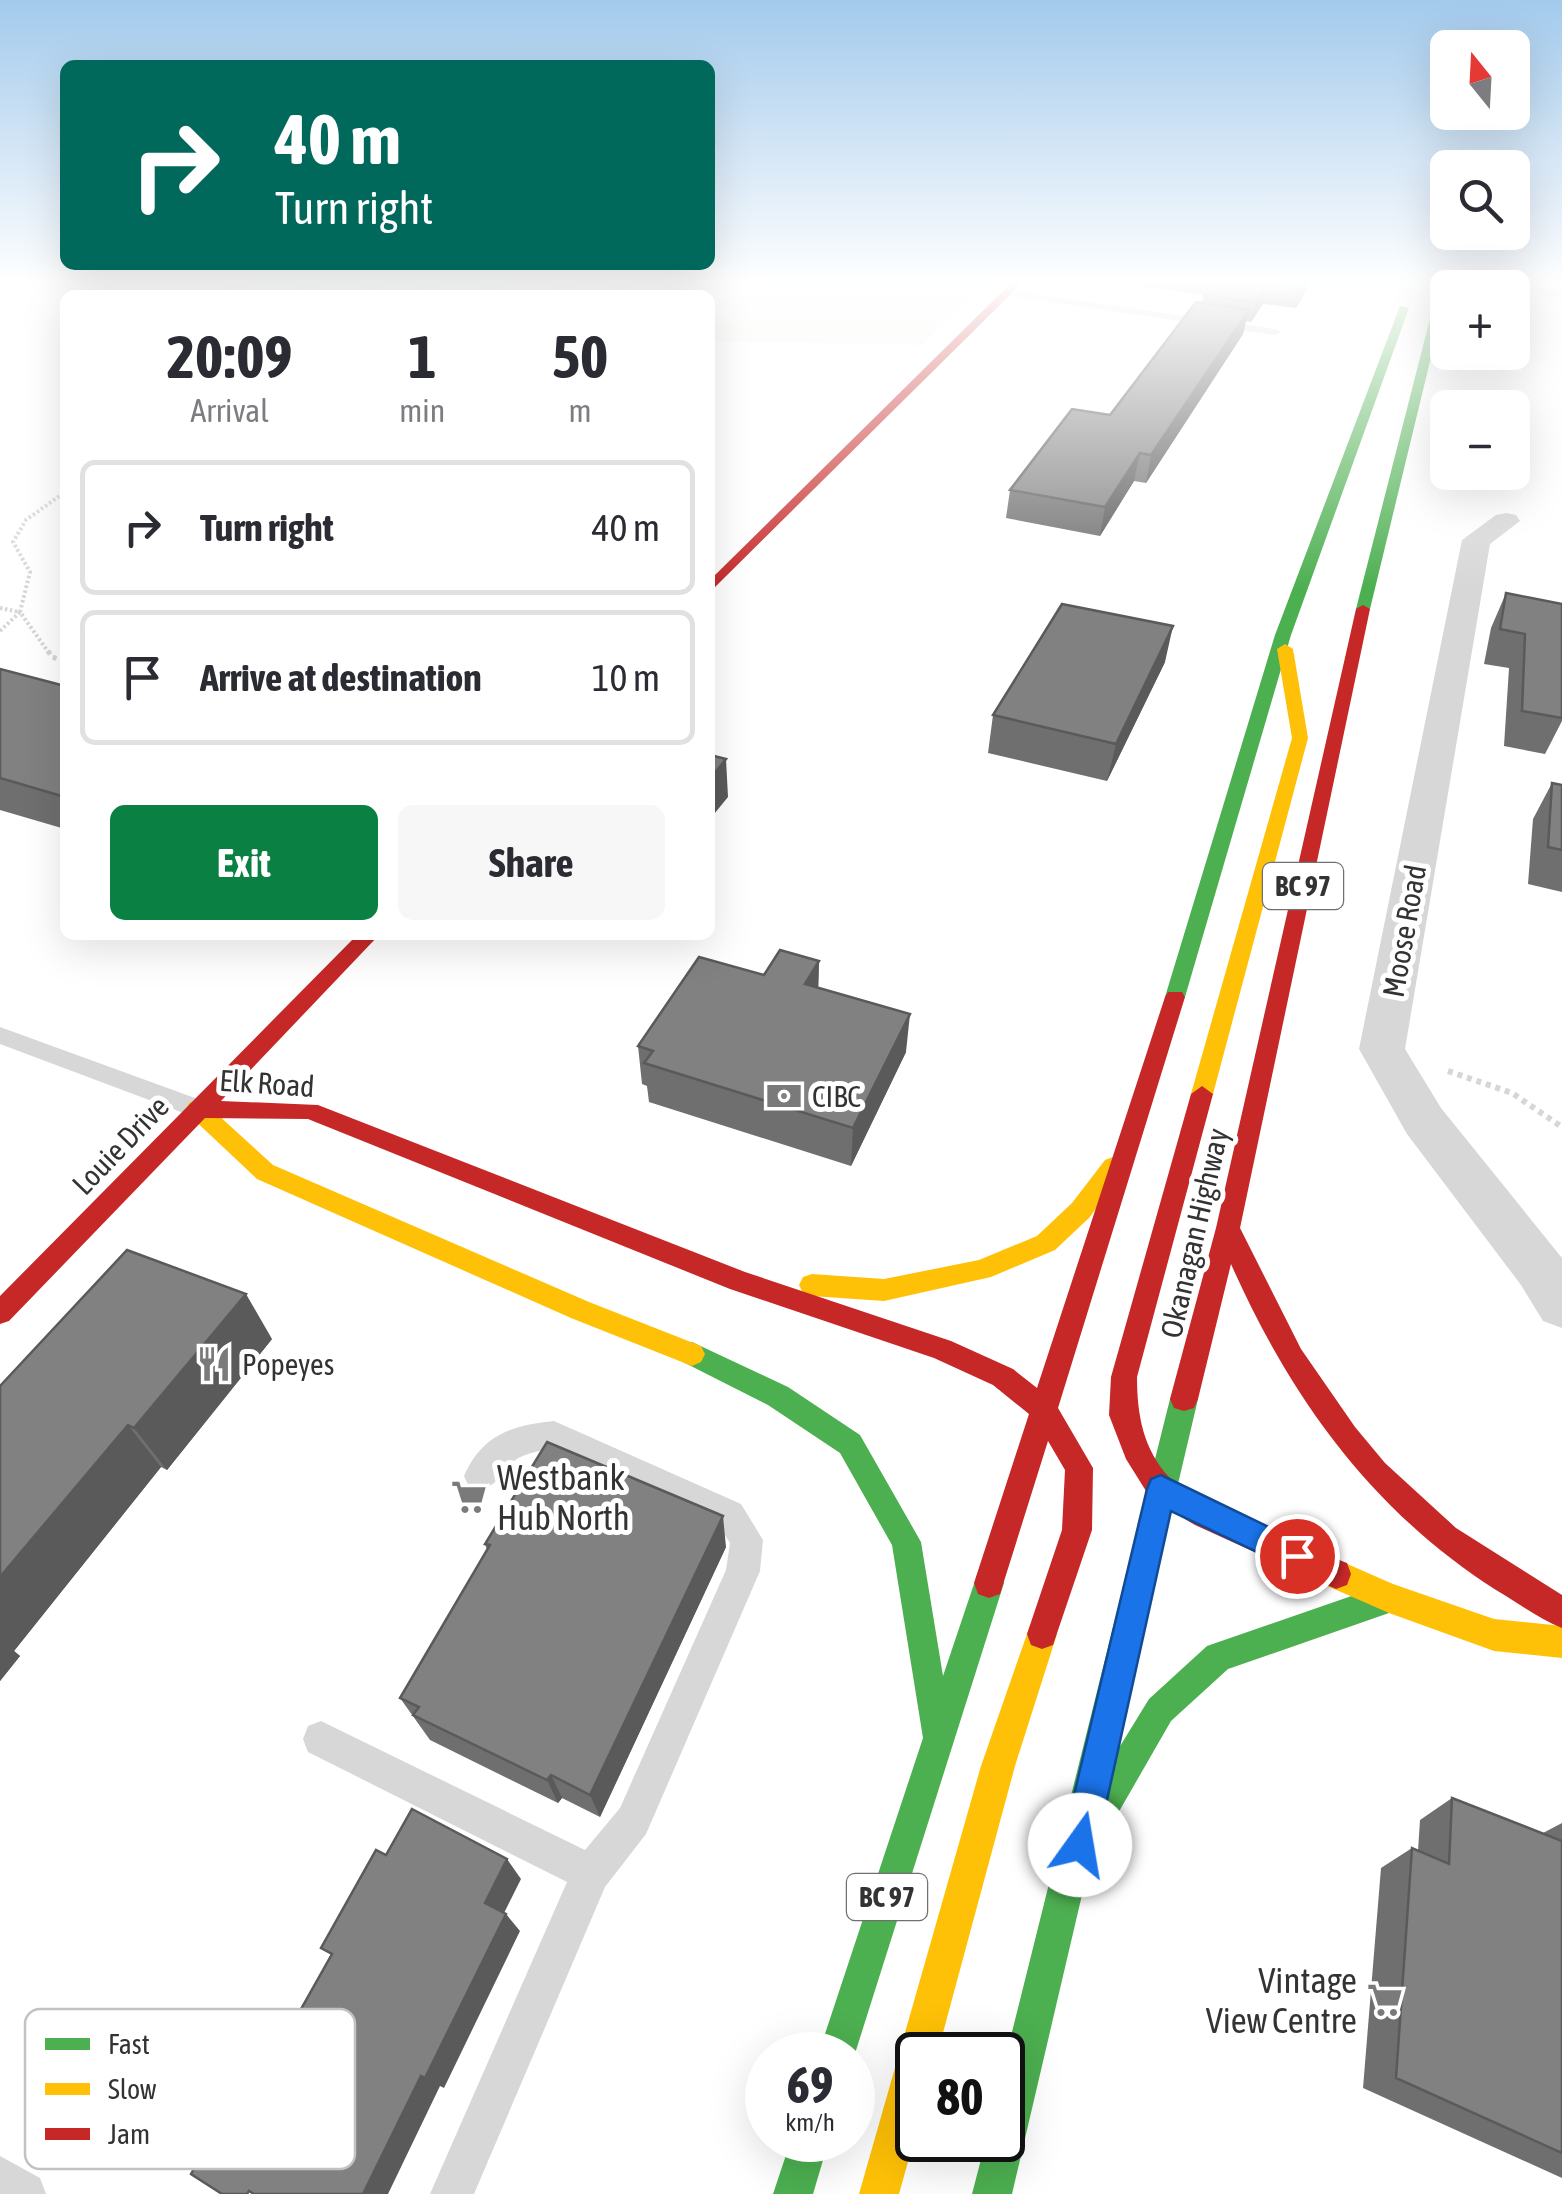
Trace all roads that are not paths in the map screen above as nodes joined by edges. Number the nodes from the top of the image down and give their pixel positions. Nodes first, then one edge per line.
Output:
1 (914, 385) edge
2 (1377, 385) edge
3 (1418, 385) edge
4 (1506, 521) dead end
5 (715, 583) edge
6 (1283, 636) junction
7 (364, 940) edge
8 (0, 1034) edge
9 (197, 1109) junction
10 (1132, 1140) junction
11 (1228, 1228) junction
12 (739, 1280) junction
13 (1562, 1305) edge
14 (0, 1313) edge
15 (1045, 1412) junction
16 (480, 1476) dead end
17 (1161, 1489) junction
18 (1389, 1598) junction
19 (1562, 1613) edge
20 (1562, 1642) edge
21 (321, 1738) dead end
22 (938, 1739) junction
23 (1080, 1845) junction
24 (591, 1873) junction
25 (844, 2032) edge
26 (924, 2032) edge
27 (895, 2137) edge
28 (803, 2162) edge
29 (0, 2178) edge
30 (24, 2194) edge
31 (452, 2194) edge
32 (793, 2194) edge
33 (879, 2194) edge
34 (992, 2194) edge

1 - 5 main road
2 - 6 main road, BC 97
3 - 11 main road, Okanagan Highway / BC 97
4 - 13 street, Moose Road
6 - 10 main road, BC 97
6 - 17 main road
7 - 9 main road, Louie Drive
8 - 9 lane
9 - 12 main road, Elk Road
9 - 14 main road, Louie Drive
9 - 22 main road, Elk Road
10 - 12 main road
10 - 15 main road, BC 97
11 - 17 main road, Okanagan Highway / BC 97
11 - 19 main road
12 - 15 main road
15 - 22 main road, BC 97
15 - 26 main road
16 - 24 lane
17 - 18 main road
17 - 23 main road, Okanagan Highway / BC 97
18 - 20 main road
18 - 23 main road
21 - 24 lane
22 - 25 main road, BC 97
23 - 34 main road, Okanagan Highway / BC 97
24 - 31 lane
27 - 33 main road
28 - 32 main road
29 - 30 lane

